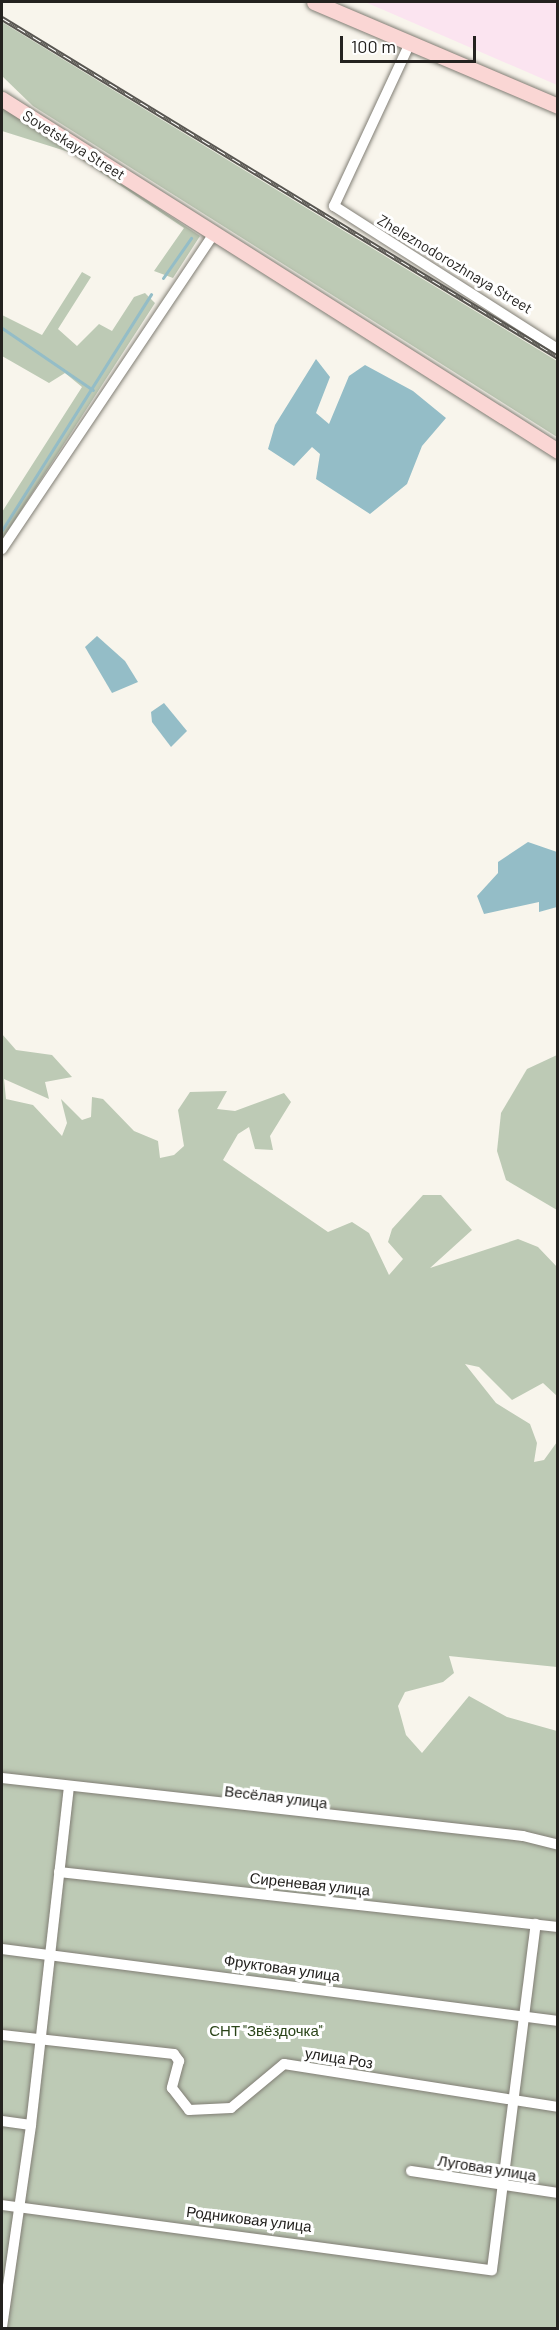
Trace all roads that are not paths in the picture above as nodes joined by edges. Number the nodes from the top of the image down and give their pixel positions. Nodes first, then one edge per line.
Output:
1 (314, 2) edge
2 (410, 43) junction
3 (2, 99) edge
4 (558, 106) edge
5 (214, 233) junction
6 (558, 350) edge
7 (558, 451) edge
8 (2, 549) edge
9 (2, 1778) edge
10 (69, 1786) junction
11 (552, 1845) edge
12 (59, 1872) junction
13 (536, 1924) junction
14 (558, 1927) edge
15 (2, 1949) edge
16 (48, 1955) junction
17 (523, 2016) junction
18 (558, 2020) edge
19 (2, 2035) edge
20 (41, 2040) junction
21 (516, 2102) junction
22 (558, 2107) edge
23 (2, 2121) edge
24 (31, 2125) junction
25 (411, 2171) dead end
26 (506, 2187) junction
27 (558, 2193) edge
28 (2, 2205) edge
29 (19, 2207) junction
30 (2, 2327) edge

1 - 2 main road
2 - 4 main road
2 - 6 street, Zheleznodorozhnaya Street
3 - 5 main road, Sovetskaya Street
5 - 7 main road, Sovetskaya Street
5 - 8 street
9 - 10 street, Весёлая улица
10 - 11 street, Весёлая улица
10 - 12 street
12 - 13 street, Сиреневая улица
12 - 16 street
13 - 14 street, Сиреневая улица
13 - 17 street
15 - 16 street, Фруктовая улица
16 - 17 street, Фруктовая улица
16 - 20 street
17 - 18 street, Фруктовая улица
17 - 21 street
19 - 20 street, улица Роз
20 - 21 street, улица Роз
20 - 24 street
21 - 22 street, улица Роз
21 - 26 street
23 - 24 street
24 - 29 street
25 - 26 street, Луговая улица
26 - 27 street, Луговая улица
26 - 29 street, Родниковая улица
28 - 29 street, Родниковая улица
29 - 30 street

